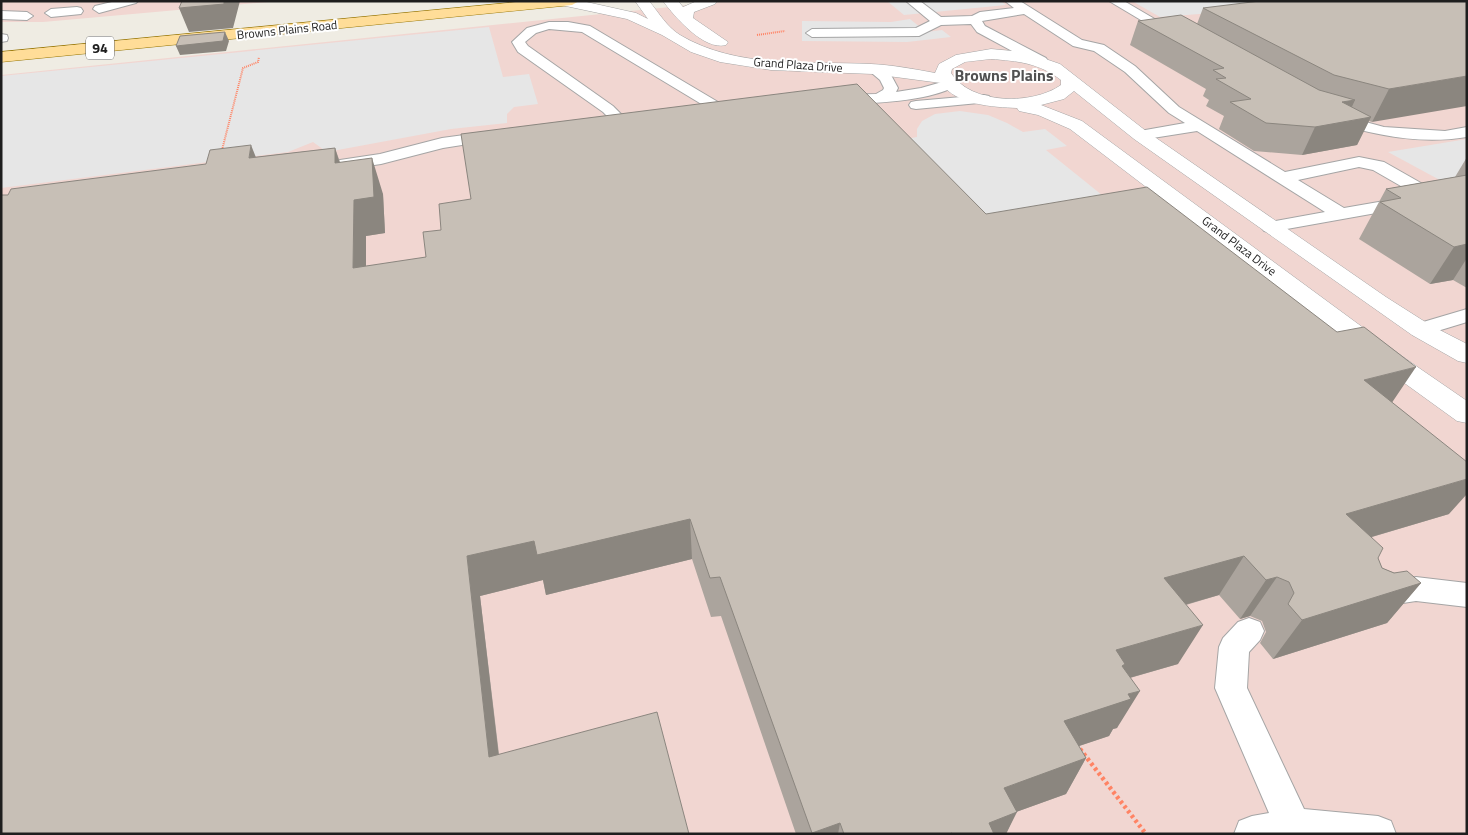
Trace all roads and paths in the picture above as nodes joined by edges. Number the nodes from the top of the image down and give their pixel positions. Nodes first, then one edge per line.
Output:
1 (7, 1) edge
2 (132, 1) edge
3 (572, 1) edge
4 (642, 1) edge
5 (670, 1) edge
6 (710, 1) edge
7 (912, 1) edge
8 (1011, 1) edge
9 (1115, 1) edge
10 (566, 2) edge
11 (1, 8) edge
12 (100, 9) dead end
13 (1026, 10) junction
14 (77, 11) dead end
15 (51, 13) dead end
16 (1, 15) edge
17 (27, 16) dead end
18 (686, 20) junction
19 (938, 21) junction
20 (978, 25) junction
21 (812, 33) dead end
22 (670, 34) junction
23 (1184, 40) edge
24 (260, 55) dead end
25 (891, 56) dead end
26 (967, 56) junction
27 (5, 57) edge
28 (937, 57) dead end
29 (1041, 61) junction
30 (874, 69) junction
31 (1069, 80) junction
32 (946, 81) junction
33 (879, 98) junction
34 (822, 99) edge
35 (840, 99) junction
36 (992, 101) junction
37 (730, 103) edge
38 (713, 105) junction
39 (694, 108) edge
40 (1322, 115) edge
41 (638, 117) edge
42 (619, 120) junction
43 (600, 122) edge
44 (1199, 126) junction
45 (1467, 132) edge
46 (511, 134) edge
47 (1140, 135) junction
48 (220, 155) edge
49 (321, 168) edge
50 (1282, 178) junction
51 (1339, 214) junction
52 (1270, 226) junction
53 (1467, 315) edge
54 (1421, 330) junction
55 (1467, 355) edge
56 (1467, 414) edge
57 (1467, 594) edge
58 (1362, 598) edge
59 (1249, 631) dead end
60 (1078, 746) edge
61 (1293, 826) junction
62 (1146, 834) edge
63 (1252, 834) edge
64 (1378, 834) edge

1 - 11 lane
2 - 12 lane
3 - 10 main road, Browns Plains Road / 94
4 - 22 street, Grand Plaza Drive
5 - 18 street, Grand Plaza Drive
6 - 18 street
7 - 19 lane
8 - 13 lane
9 - 23 lane
10 - 22 street
10 - 27 main road, Browns Plains Road / 94
13 - 20 lane
13 - 44 lane
14 - 15 lane
16 - 17 lane
18 - 25 street, Grand Plaza Drive
19 - 20 lane
19 - 21 lane
20 - 26 lane
20 - 29 lane
22 - 30 street, Grand Plaza Drive
24 - 48 path
26 - 28 street
26 - 29 street
26 - 32 street
29 - 31 street
30 - 32 street, Grand Plaza Drive
30 - 33 lane
31 - 36 street
31 - 47 street
32 - 33 lane
32 - 36 street, Grand Plaza Drive
33 - 35 lane
34 - 35 lane
35 - 36 lane
36 - 56 street, Grand Plaza Drive
37 - 38 lane
38 - 39 lane
38 - 42 lane
40 - 45 lane
41 - 42 lane
42 - 43 lane
44 - 47 lane
44 - 50 lane
46 - 49 lane
47 - 52 street
50 - 51 lane
50 - 51 lane
51 - 52 lane
52 - 54 street
53 - 54 lane
54 - 55 street
57 - 58 lane
59 - 61 lane
60 - 62 path
61 - 63 lane
61 - 64 lane

